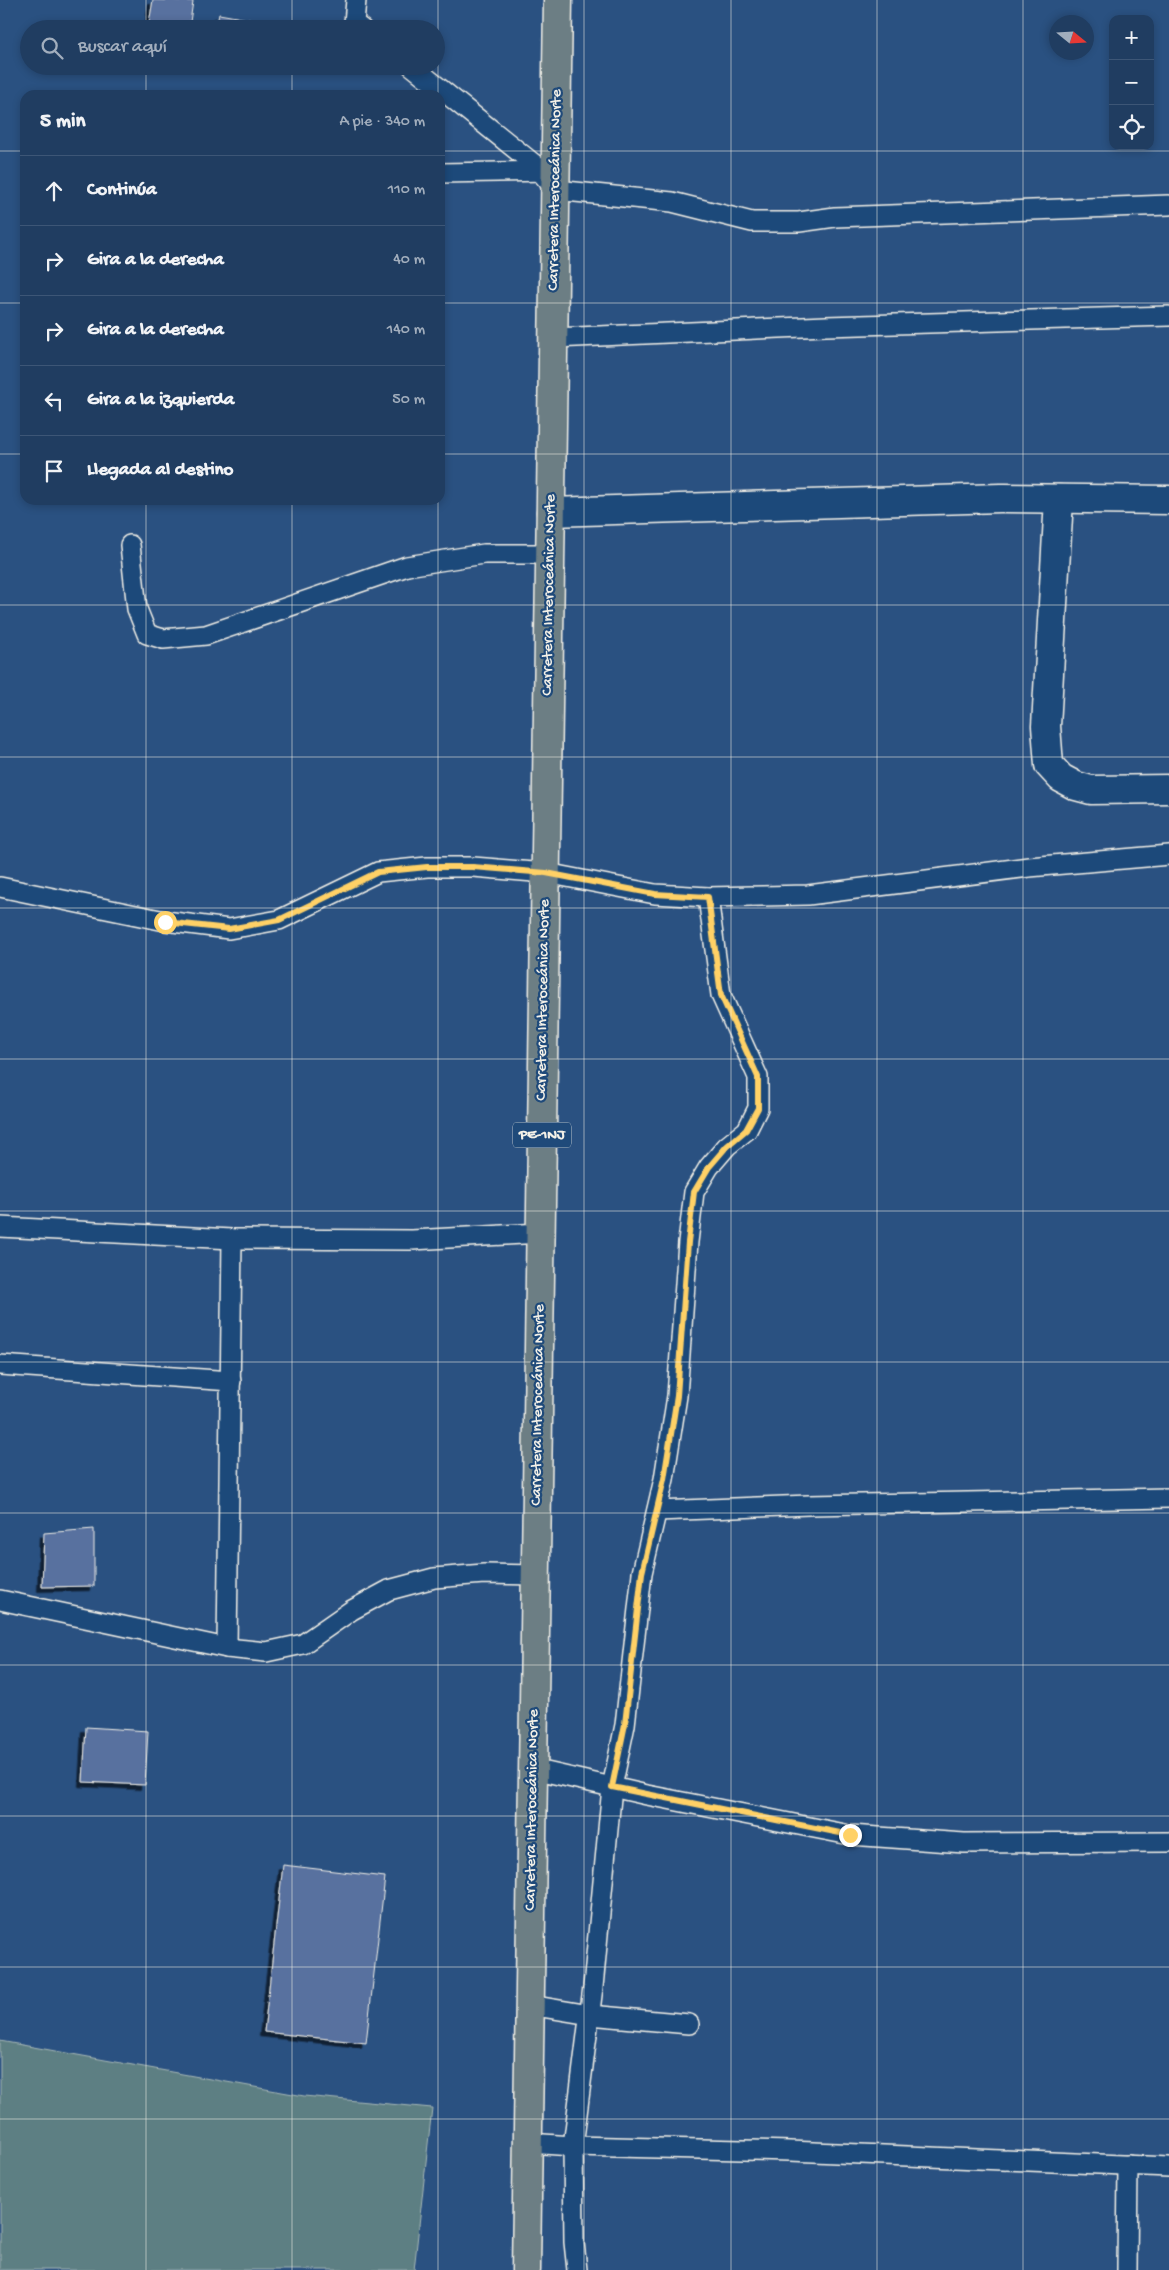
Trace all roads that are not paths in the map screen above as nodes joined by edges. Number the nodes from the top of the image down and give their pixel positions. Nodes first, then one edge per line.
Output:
1 (356, 0) edge
2 (558, 0) edge
3 (354, 20) edge
4 (423, 75) edge
5 (442, 90) edge
6 (445, 92) edge
7 (445, 173) edge
8 (551, 177) junction
9 (1169, 205) edge
10 (1169, 316) edge
11 (554, 338) junction
12 (1059, 499) junction
13 (1169, 500) edge
14 (551, 512) junction
15 (130, 545) dead end
16 (551, 554) junction
17 (1169, 789) edge
18 (1169, 855) edge
19 (546, 873) junction
20 (0, 887) edge
21 (708, 897) junction
22 (0, 1227) edge
23 (541, 1233) junction
24 (232, 1239) junction
25 (0, 1366) edge
26 (231, 1381) junction
27 (1169, 1498) edge
28 (656, 1511) junction
29 (536, 1575) junction
30 (0, 1600) edge
31 (227, 1648) junction
32 (533, 1769) junction
33 (612, 1787) junction
34 (1169, 1842) edge
35 (530, 2005) junction
36 (590, 2015) junction
37 (689, 2024) dead end
38 (528, 2143) junction
39 (573, 2146) junction
40 (1128, 2166) junction
41 (1169, 2167) edge
42 (526, 2270) edge
43 (577, 2270) edge
44 (1126, 2270) edge

1 - 3 lane
2 - 8 highway, Carretera Interoceánica Norte / PE-1NJ
4 - 5 lane
6 - 8 lane
7 - 8 lane
8 - 9 lane
8 - 11 highway, Carretera Interoceánica Norte / PE-1NJ
10 - 11 lane
11 - 14 highway, Carretera Interoceánica Norte / PE-1NJ
12 - 13 street
12 - 14 street
12 - 17 street
14 - 16 highway, Carretera Interoceánica Norte / PE-1NJ
15 - 16 lane
16 - 19 highway, Carretera Interoceánica Norte / PE-1NJ
18 - 21 lane
19 - 20 lane
19 - 21 lane
19 - 23 highway, Carretera Interoceánica Norte / PE-1NJ
21 - 28 lane
22 - 24 lane
23 - 24 lane
23 - 29 highway, Carretera Interoceánica Norte / PE-1NJ
24 - 26 lane
25 - 26 lane
26 - 31 lane
27 - 28 lane
28 - 33 lane
29 - 31 lane
29 - 32 highway, Carretera Interoceánica Norte / PE-1NJ
30 - 31 lane
32 - 33 lane
32 - 35 highway, Carretera Interoceánica Norte / PE-1NJ
33 - 34 lane
33 - 36 lane
35 - 36 lane
35 - 38 highway, Carretera Interoceánica Norte / PE-1NJ
36 - 37 lane
36 - 39 lane
38 - 39 lane
38 - 42 highway, Carretera Interoceánica Norte / PE-1NJ
39 - 40 lane
39 - 43 lane
40 - 41 lane
40 - 44 lane

